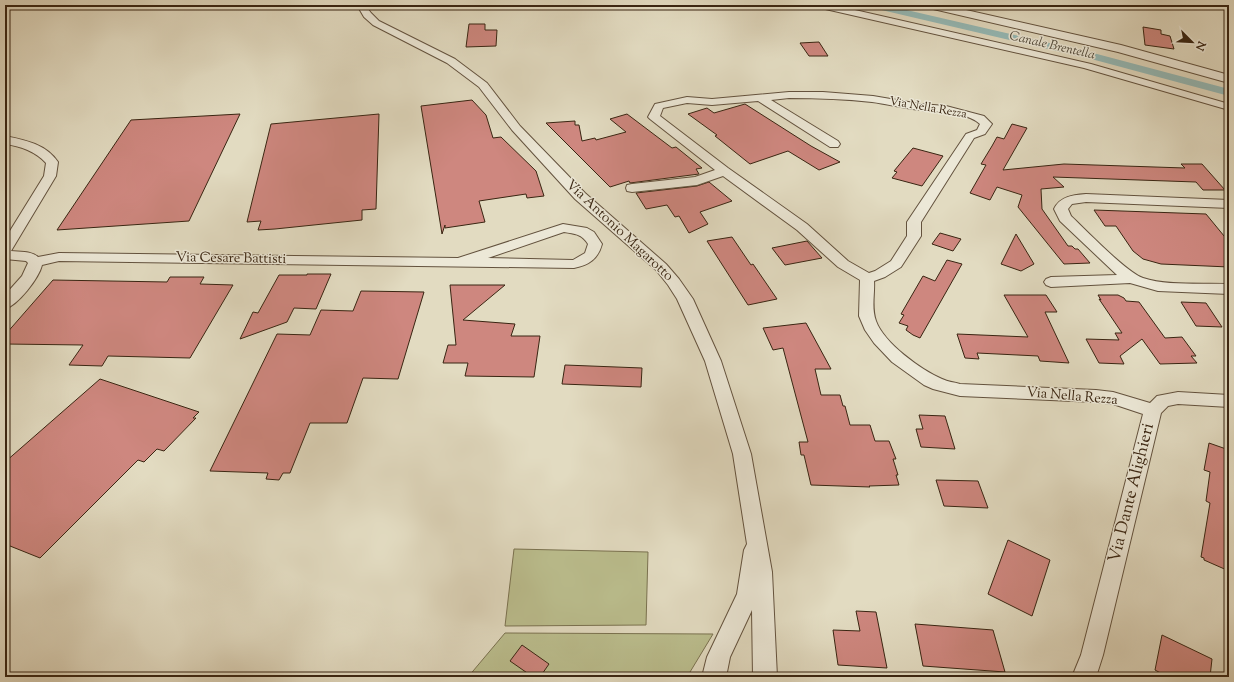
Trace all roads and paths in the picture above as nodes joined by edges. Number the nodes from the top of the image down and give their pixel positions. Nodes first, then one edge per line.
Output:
1 (361, 5) edge
2 (821, 5) edge
3 (929, 5) edge
4 (1229, 79) edge
5 (759, 97) junction
6 (1229, 107) edge
7 (5, 140) edge
8 (834, 144) dead end
9 (724, 171) junction
10 (632, 188) dead end
11 (1229, 204) edge
12 (5, 250) edge
13 (5, 255) edge
14 (35, 262) junction
15 (460, 262) junction
16 (1130, 277) junction
17 (867, 278) junction
18 (1051, 282) dead end
19 (1229, 289) edge
20 (5, 304) edge
21 (1229, 401) edge
22 (1153, 410) junction
23 (756, 539) junction
24 (1092, 655) junction
25 (714, 677) edge
26 (765, 677) edge
27 (1084, 677) edge
28 (1096, 677) edge

1 - 23 street, Via Antonio Magarotto
2 - 6 street
3 - 4 street
5 - 8 street
5 - 9 street, Via Nella Rezza
5 - 17 street, Via Nella Rezza
7 - 12 street
9 - 10 street
9 - 17 street, Via Nella Rezza
11 - 16 street
13 - 14 street
14 - 15 street, Via Cesare Battisti
14 - 20 street
15 - 15 street, Via Cesare Battisti
16 - 18 street
16 - 19 street
17 - 22 street, Via Nella Rezza
21 - 22 street, Via Dante Alighieri
22 - 24 street, Via Dante Alighieri
23 - 25 street, Via Antonio Magarotto
23 - 26 street, Via Antonio Magarotto
24 - 27 street, Via Dante Alighieri
24 - 28 street, Via Dante Alighieri

